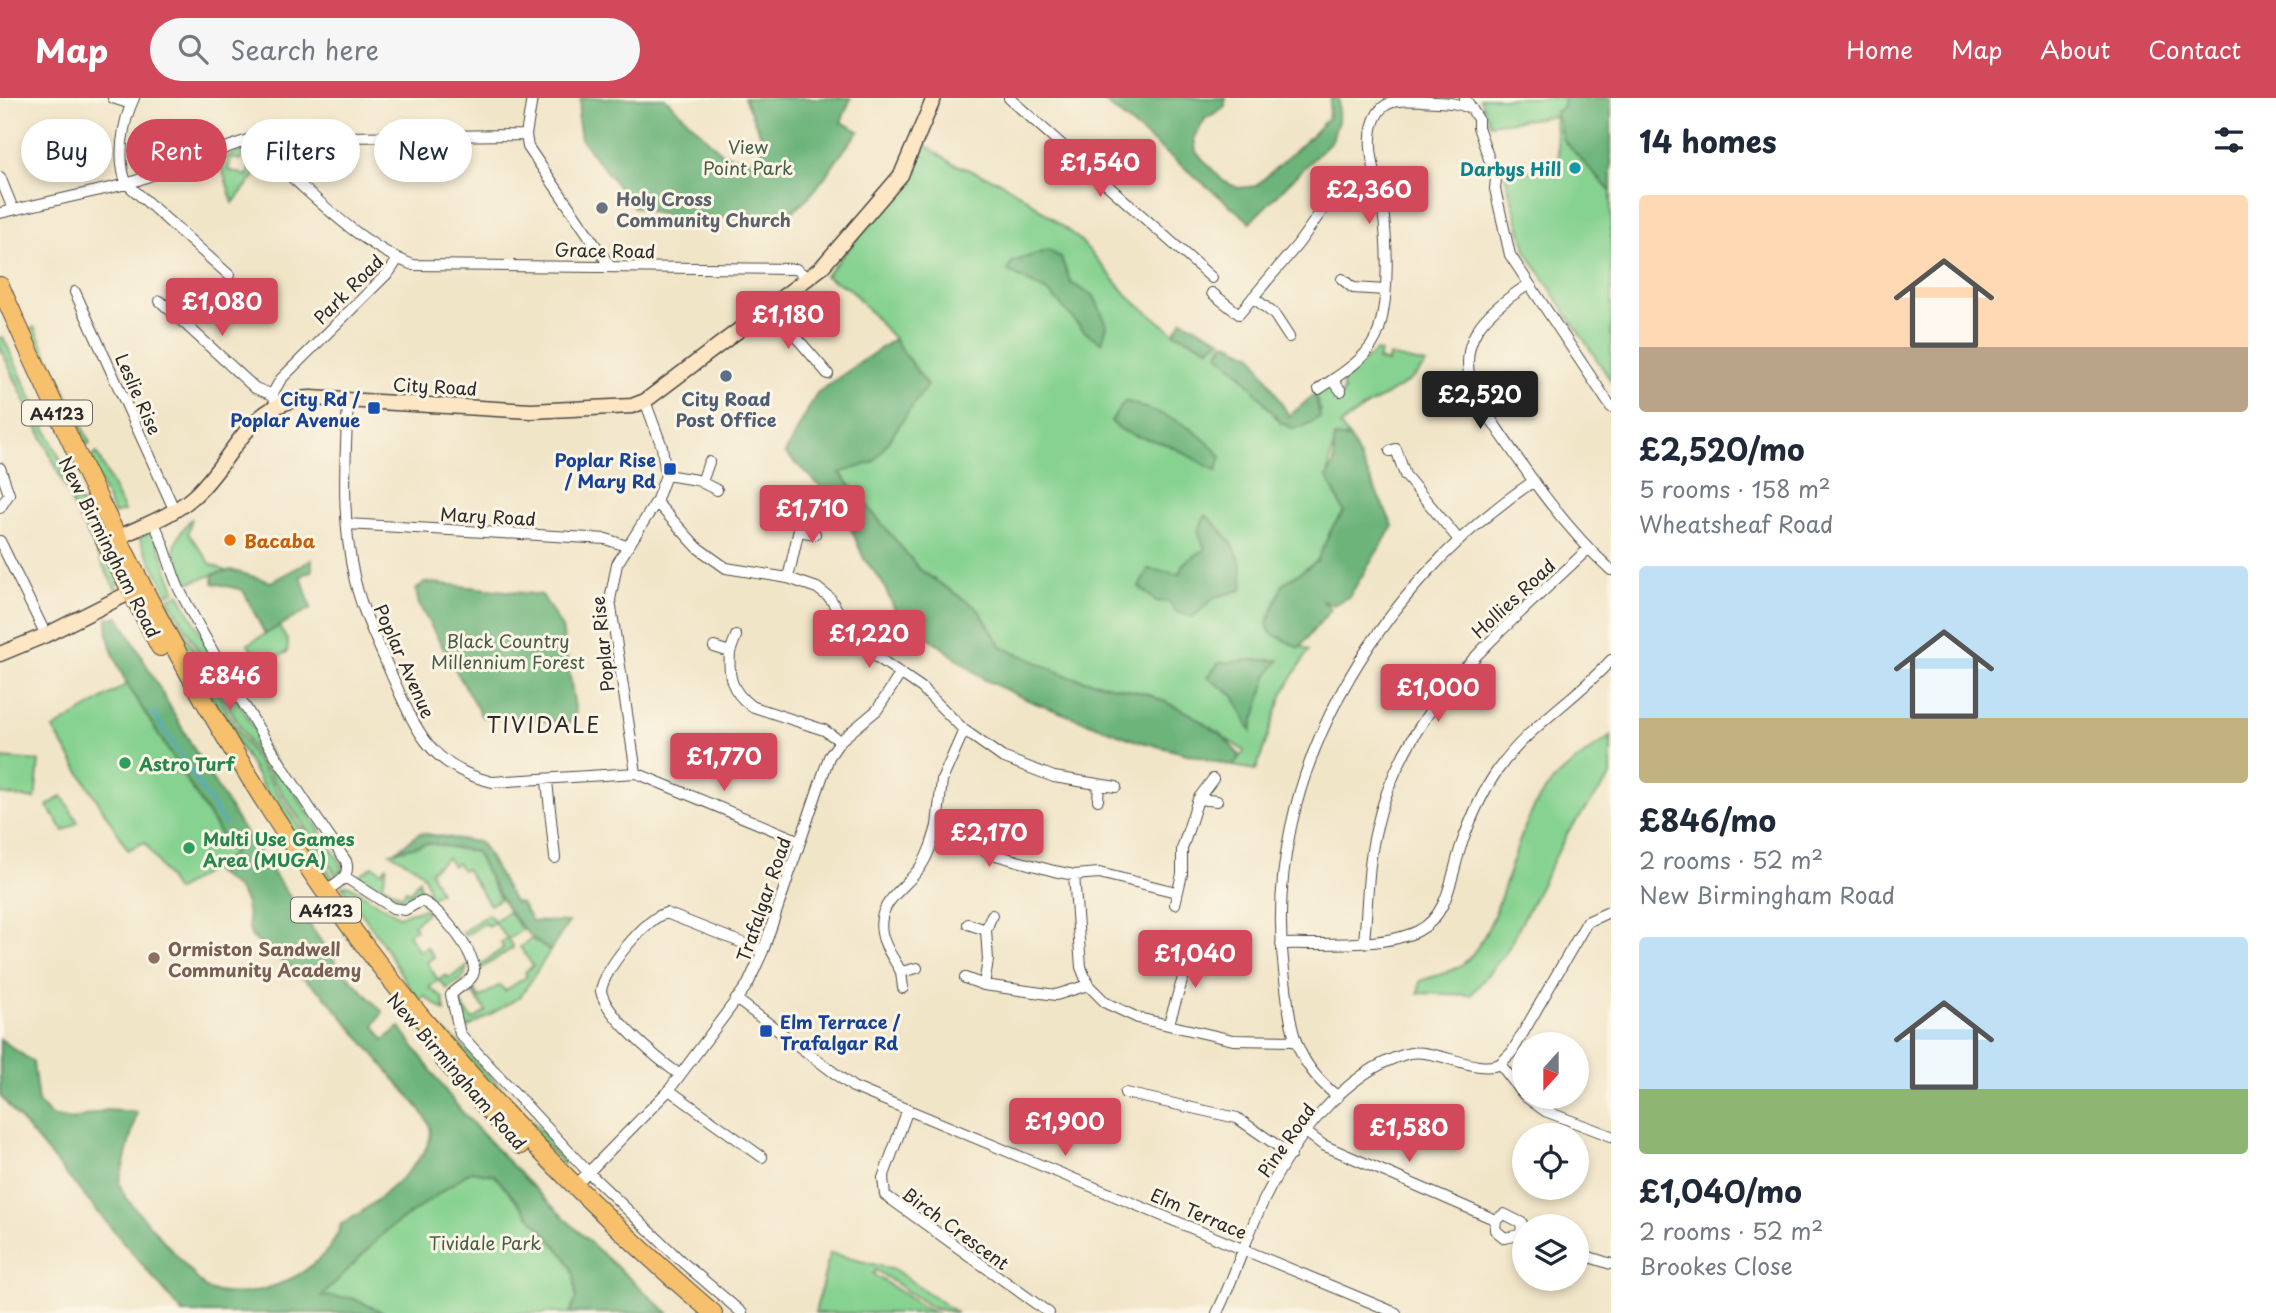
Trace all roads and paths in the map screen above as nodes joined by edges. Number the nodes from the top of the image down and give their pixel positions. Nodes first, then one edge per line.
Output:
1 (113, 98) edge
2 (532, 98) edge
3 (934, 98) edge
4 (1009, 98) edge
5 (1465, 98) edge
6 (1414, 99) edge
7 (1447, 100) edge
8 (133, 101) edge
9 (1471, 111) junction
10 (526, 135) junction
11 (360, 137) edge
12 (241, 142) edge
13 (0, 177) edge
14 (299, 182) edge
15 (127, 184) junction
16 (1380, 192) junction
17 (13, 209) junction
18 (0, 213) edge
19 (398, 259) junction
20 (609, 265) junction
21 (229, 275) dead end
22 (808, 278) junction
23 (1212, 278) dead end
24 (1342, 279) dead end
25 (1528, 285) junction
26 (0, 286) edge
27 (1385, 290) junction
28 (75, 292) dead end
29 (1212, 293) dead end
30 (1253, 297) junction
31 (160, 301) dead end
32 (771, 308) junction
33 (0, 316) edge
34 (1289, 337) dead end
35 (828, 374) dead end
36 (1333, 380) junction
37 (1319, 389) dead end
38 (1341, 391) dead end
39 (274, 400) junction
40 (348, 401) junction
41 (645, 401) junction
42 (1611, 407) edge
43 (1396, 449) dead end
44 (709, 462) dead end
45 (0, 468) edge
46 (666, 475) junction
47 (1534, 481) junction
48 (702, 482) junction
49 (717, 490) dead end
50 (656, 502) junction
51 (804, 507) dead end
52 (0, 508) edge
53 (174, 509) junction
54 (153, 522) junction
55 (347, 524) junction
56 (799, 531) junction
57 (815, 534) dead end
58 (1459, 540) junction
59 (0, 541) edge
60 (112, 541) junction
61 (626, 546) junction
62 (1588, 549) junction
63 (1611, 570) edge
64 (788, 578) junction
65 (137, 589) junction
66 (46, 635) junction
67 (736, 636) dead end
68 (714, 647) dead end
69 (730, 652) junction
70 (0, 653) edge
71 (1611, 660) edge
72 (901, 673) junction
73 (964, 730) junction
74 (840, 741) junction
75 (636, 773) junction
76 (1213, 779) dead end
77 (547, 781) junction
78 (1099, 786) junction
79 (1116, 787) dead end
80 (1198, 799) junction
81 (1098, 800) dead end
82 (1217, 802) dead end
83 (937, 826) junction
84 (800, 841) junction
85 (555, 858) dead end
86 (1074, 875) junction
87 (345, 877) junction
88 (326, 891) junction
89 (1176, 892) junction
90 (1175, 904) dead end
91 (1611, 911) edge
92 (992, 915) dead end
93 (968, 924) dead end
94 (986, 930) junction
95 (1364, 941) junction
96 (1170, 942) dead end
97 (1281, 944) junction
98 (763, 951) junction
99 (917, 968) dead end
100 (901, 972) junction
101 (965, 978) dead end
102 (984, 985) junction
103 (1087, 985) junction
104 (904, 988) dead end
105 (736, 999) junction
106 (1169, 1023) junction
107 (1296, 1041) junction
108 (1500, 1064) junction
109 (680, 1075) junction
110 (1512, 1079) edge
111 (669, 1090) junction
112 (1125, 1093) dead end
113 (1338, 1097) junction
114 (908, 1110) junction
115 (1544, 1110) edge
116 (1307, 1133) junction
117 (1611, 1136) edge
118 (1291, 1155) junction
119 (762, 1157) dead end
120 (588, 1172) junction
121 (571, 1190) junction
122 (1512, 1216) edge
123 (1496, 1220) junction
124 (1512, 1236) edge
125 (1244, 1250) junction
126 (1589, 1257) edge
127 (1611, 1264) edge
128 (695, 1313) edge
129 (713, 1313) edge
130 (742, 1313) edge
131 (1049, 1313) edge
132 (1217, 1313) edge
133 (1396, 1313) edge

1 - 8 street
2 - 10 street
3 - 22 street, City Road
4 - 23 street
5 - 9 street
6 - 7 street
6 - 16 street
7 - 9 street
8 - 15 street
9 - 25 street
10 - 11 street
10 - 20 street
12 - 15 street
13 - 17 street
14 - 19 street
15 - 17 street
15 - 21 street
16 - 27 street
16 - 30 street
17 - 18 street
19 - 20 street, Grace Road
19 - 39 street, Park Road
20 - 22 street, Grace Road
22 - 32 street, City Road
24 - 27 street
25 - 42 street
25 - 47 street
26 - 60 highway, New Birmingham Road / A4123
27 - 36 street
28 - 53 street, Leslie Rise
29 - 30 street
30 - 34 street
31 - 39 street
32 - 35 street
32 - 41 street, City Road
33 - 60 highway, New Birmingham Road / A4123
36 - 37 street
36 - 38 street
39 - 40 street, City Road
39 - 53 street
40 - 41 street, City Road
40 - 55 street, Poplar Avenue
41 - 46 street
43 - 58 street
44 - 48 street
45 - 52 street
46 - 48 street
46 - 50 street, Poplar Rise
47 - 58 street
47 - 62 street
48 - 49 street
50 - 61 street, Poplar Rise
50 - 64 street
51 - 56 street
53 - 54 street
54 - 60 street
54 - 87 street
55 - 61 street, Mary Road
55 - 77 street, Poplar Avenue
56 - 57 street
56 - 64 street
58 - 97 street
59 - 66 street
60 - 65 highway, New Birmingham Road / A4123
61 - 75 street, Poplar Rise
62 - 63 street
62 - 95 street, Hollies Road
64 - 72 street
65 - 66 street
65 - 88 highway, New Birmingham Road / A4123
65 - 121 highway, New Birmingham Road / A4123
66 - 70 street
67 - 69 street
68 - 69 street
69 - 74 street
71 - 95 street
72 - 73 street
72 - 74 street, Trafalgar Road
73 - 78 street
73 - 83 street
74 - 84 street, Trafalgar Road
75 - 77 street, Poplar Avenue
75 - 84 street, Poplar Avenue
76 - 80 street
77 - 85 street
78 - 79 street
78 - 81 street
80 - 82 street
80 - 89 street
83 - 86 street
83 - 100 street
84 - 98 street, Trafalgar Road
86 - 89 street
86 - 103 street
87 - 88 street
87 - 120 street, New Birmingham Road
88 - 121 highway, New Birmingham Road / A4123
89 - 90 street
91 - 108 street
92 - 94 street
93 - 94 street
94 - 102 street
95 - 97 street
96 - 106 street
97 - 107 street
98 - 105 street, Trafalgar Road
98 - 109 street
99 - 100 street
100 - 104 street
101 - 102 street
102 - 103 street
103 - 106 street
105 - 109 street, Trafalgar Road
105 - 114 street, Elm Terrace
106 - 107 street
107 - 113 street
108 - 110 street
108 - 113 street, Pine Road
109 - 111 street, Trafalgar Road
111 - 119 street
111 - 120 street, Trafalgar Road
112 - 118 street
113 - 116 street, Pine Road
114 - 125 street, Elm Terrace
114 - 131 street, Birch Crescent
115 - 117 street
116 - 118 street, Pine Road
116 - 123 street
118 - 125 street, Pine Road
120 - 121 street, Trafalgar Road
120 - 130 street, New Birmingham Road
121 - 128 highway, New Birmingham Road / A4123
121 - 129 highway, New Birmingham Road / A4123
122 - 123 street
123 - 124 street
125 - 132 street
125 - 133 street, Elm Terrace
126 - 127 street

